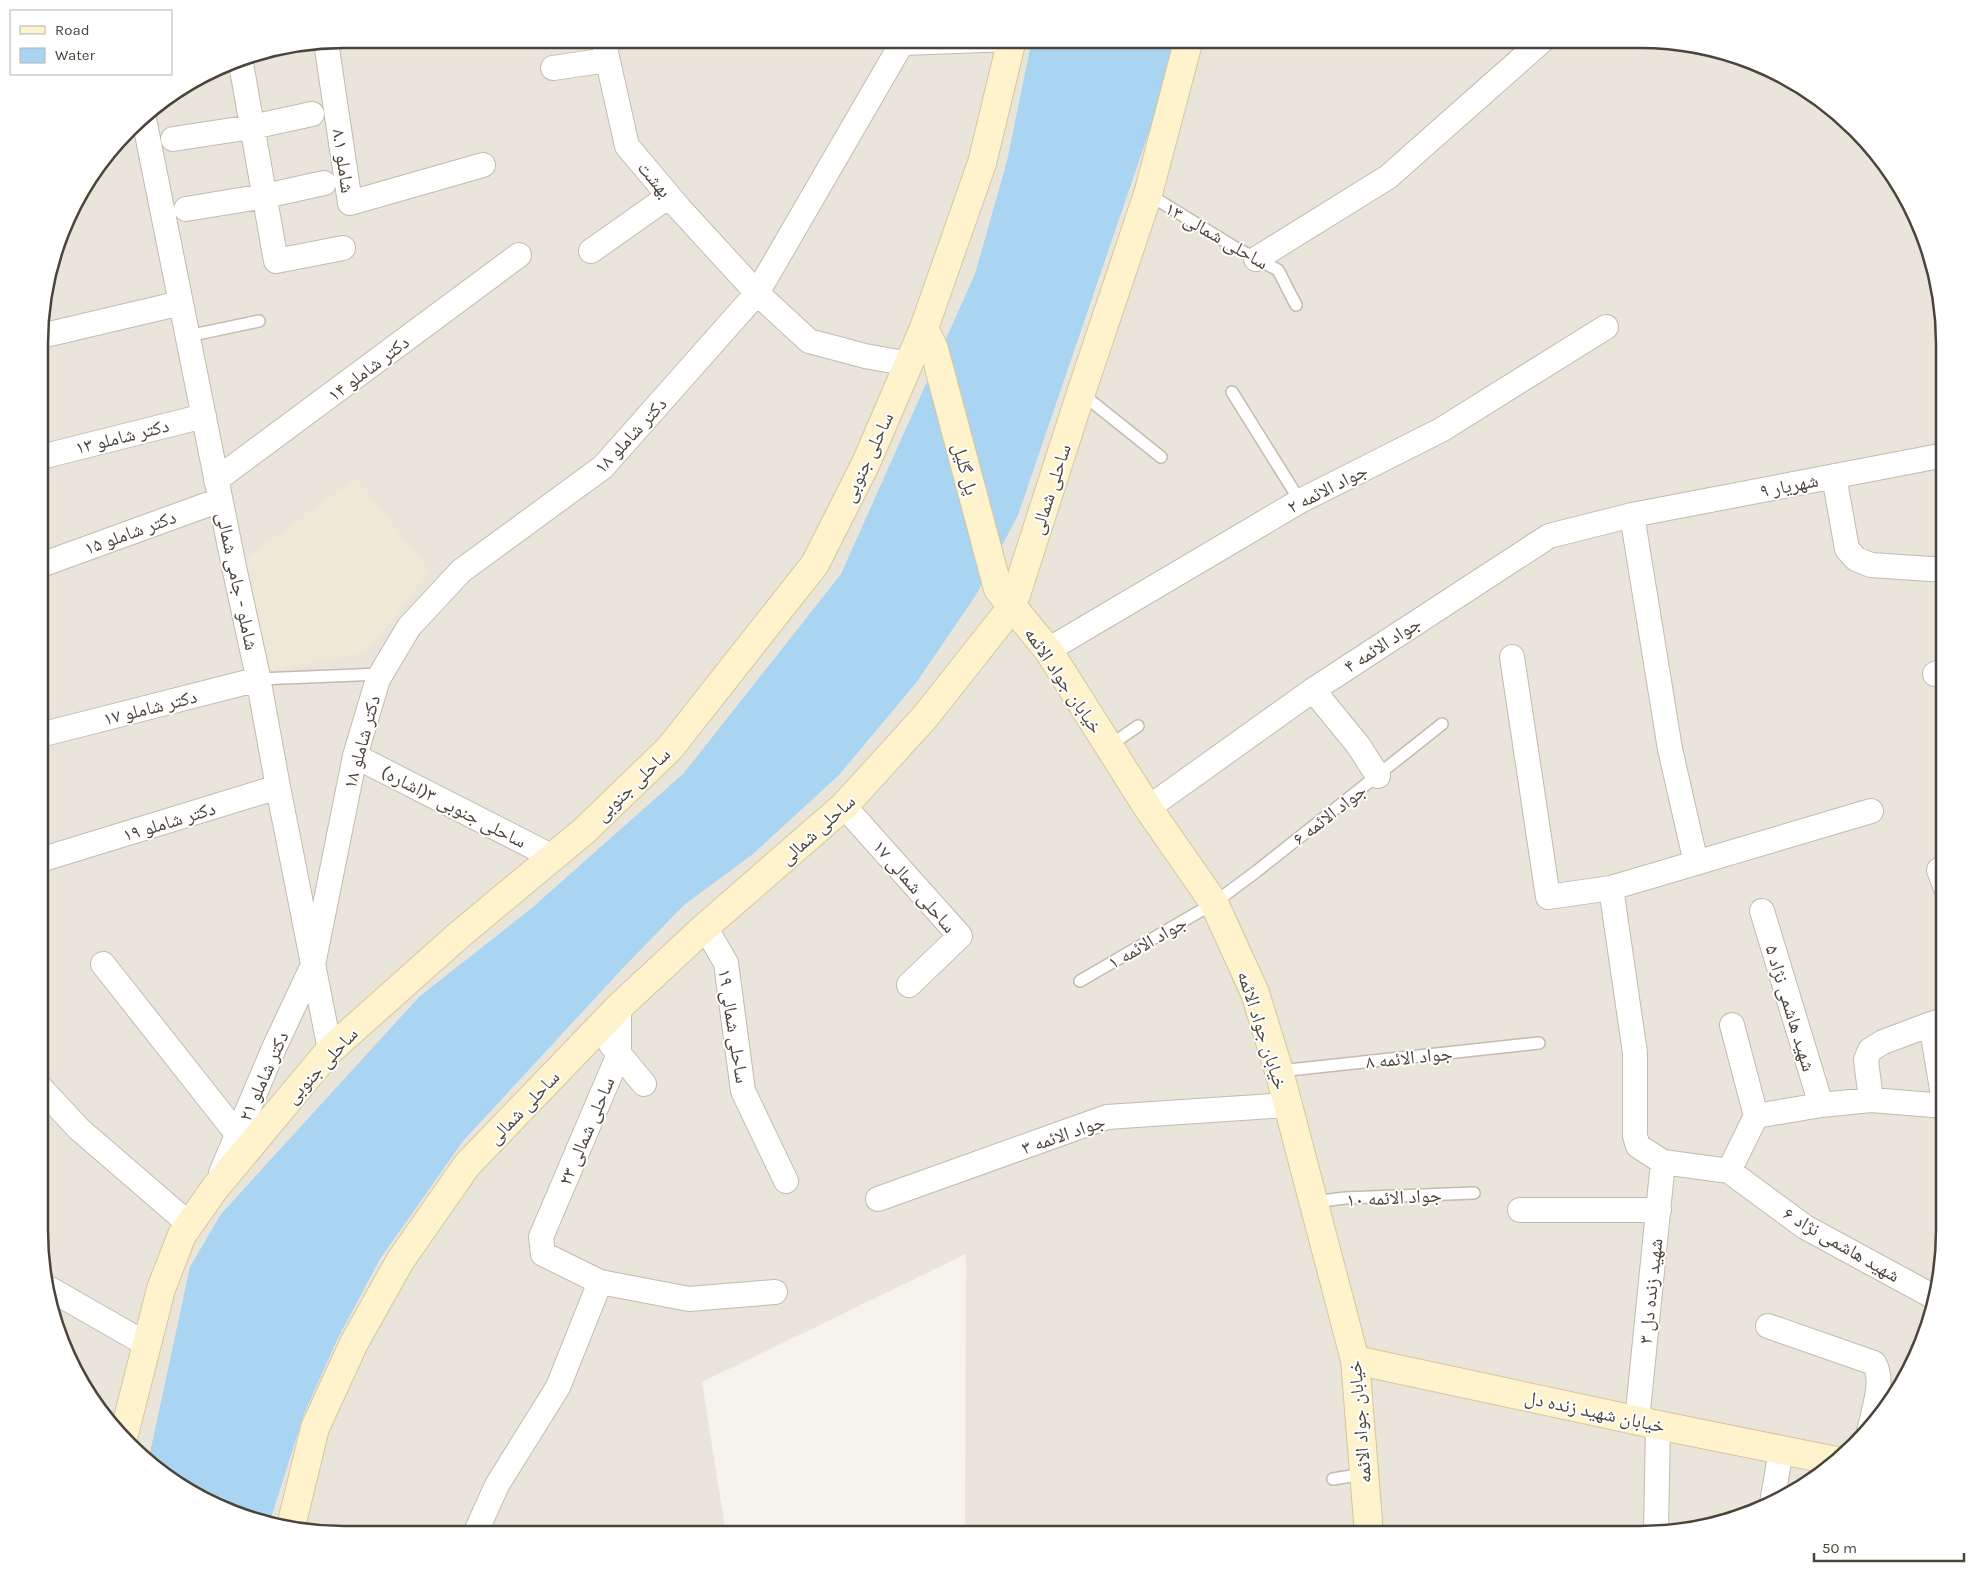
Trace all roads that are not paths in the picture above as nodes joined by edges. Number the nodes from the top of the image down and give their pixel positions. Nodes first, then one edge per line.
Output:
1 (327, 48) edge
2 (899, 48) edge
3 (1009, 48) edge
4 (1187, 48) edge
5 (1534, 48) edge
6 (606, 50) edge
7 (241, 66) edge
8 (553, 68) dead end
9 (312, 114) dead end
10 (145, 124) edge
11 (252, 127) junction
12 (173, 139) dead end
13 (483, 164) dead end
14 (324, 183) dead end
15 (1148, 194) junction
16 (265, 196) junction
17 (669, 196) junction
18 (186, 209) dead end
19 (343, 248) dead end
20 (591, 251) dead end
21 (519, 255) dead end
22 (1256, 259) junction
23 (757, 292) junction
24 (181, 303) junction
25 (1296, 305) dead end
26 (259, 320) dead end
27 (1606, 327) dead end
28 (48, 334) edge
29 (188, 336) junction
30 (929, 339) junction
31 (909, 364) junction
32 (1232, 392) dead end
33 (1081, 393) junction
34 (204, 416) junction
35 (48, 455) edge
36 (1161, 457) dead end
37 (1936, 457) edge
38 (1834, 476) junction
39 (218, 490) junction
40 (1300, 501) junction
41 (1632, 514) junction
42 (48, 562) edge
43 (1936, 569) edge
44 (1005, 598) junction
45 (1048, 650) junction
46 (1512, 657) dead end
47 (381, 674) junction
48 (258, 679) junction
49 (1313, 690) junction
50 (1442, 724) dead end
51 (1138, 726) dead end
52 (48, 733) edge
53 (1109, 746) junction
54 (355, 756) junction
55 (1378, 776) junction
56 (278, 787) junction
57 (844, 806) junction
58 (1148, 808) junction
59 (1871, 811) dead end
60 (50, 857) edge
61 (553, 857) junction
62 (1696, 863) junction
63 (1611, 888) junction
64 (1214, 903) junction
65 (1762, 911) dead end
66 (705, 927) junction
67 (103, 964) dead end
68 (313, 965) junction
69 (1080, 981) dead end
70 (909, 985) dead end
71 (619, 1007) junction
72 (1936, 1023) edge
73 (1732, 1025) dead end
74 (597, 1029) junction
75 (1539, 1044) dead end
76 (330, 1050) junction
77 (619, 1054) junction
78 (1279, 1071) junction
79 (644, 1084) dead end
80 (48, 1096) edge
81 (1871, 1100) junction
82 (1821, 1105) junction
83 (1287, 1106) junction
84 (1936, 1106) edge
85 (1756, 1116) junction
86 (238, 1135) junction
87 (1663, 1162) junction
88 (1729, 1171) junction
89 (786, 1181) dead end
90 (215, 1188) junction
91 (1474, 1193) dead end
92 (878, 1199) dead end
93 (1314, 1202) junction
94 (1520, 1210) dead end
95 (1658, 1210) junction
96 (189, 1224) junction
97 (600, 1282) junction
98 (54, 1291) edge
99 (775, 1292) dead end
100 (1929, 1294) edge
101 (1768, 1326) dead end
102 (146, 1344) junction
103 (1355, 1360) junction
104 (1873, 1413) edge
105 (1648, 1423) junction
106 (125, 1429) edge
107 (1781, 1450) junction
108 (1828, 1459) edge
109 (1364, 1474) junction
110 (1333, 1479) dead end
111 (1773, 1494) edge
112 (292, 1521) edge
113 (1656, 1525) edge
114 (479, 1526) edge
115 (1368, 1526) edge

1 - 13 street, شاملو ۸.۱
2 - 23 street, دکتر شاملو ۱۸
3 - 30 street, ساحلی جنوبی
4 - 15 street, ساحلی شمالی
5 - 22 street
6 - 8 street
6 - 17 street, بهشت
7 - 11 street
9 - 11 street
10 - 24 street, شاملو - جامی شمالی
11 - 12 street
11 - 16 street
14 - 16 street
15 - 22 lane, ساحلی شمالی ۱۳
15 - 33 street, ساحلی شمالی
16 - 18 street
16 - 19 street
17 - 20 street
17 - 23 street, بهشت
21 - 39 street, دکتر شاملو ۱۴
22 - 25 lane, ساحلی شمالی ۱۳
23 - 31 street, بهشت
23 - 47 street, دکتر شاملو ۱۸
24 - 28 street
24 - 29 street, شاملو - جامی شمالی
26 - 29 lane
27 - 40 street, جواد الائمه ۲
29 - 34 street, شاملو - جامی شمالی
30 - 31 street, ساحلی جنوبی
30 - 44 street, پل گلیل
31 - 61 street, ساحلی جنوبی
32 - 40 lane
33 - 36 lane
33 - 44 street, ساحلی شمالی
34 - 35 street, دکتر شاملو ۱۳
34 - 39 street, شاملو - جامی شمالی
37 - 38 street, شهریار ۹
38 - 41 street, شهریار ۹
38 - 43 street
39 - 42 street, دکتر شاملو ۱۵
39 - 48 street, شاملو - جامی شمالی
40 - 45 street, جواد الائمه ۲
41 - 49 street, جواد الائمه ۴
41 - 62 street
44 - 45 street, خیابان جواد الائمه
44 - 57 street, ساحلی شمالی
45 - 53 street, خیابان جواد الائمه
46 - 63 street
47 - 48 lane
47 - 54 street, دکتر شاملو ۱۸
48 - 52 street, دکتر شاملو ۱۷
48 - 56 street, شاملو - جامی شمالی
49 - 55 street
49 - 58 street, جواد الائمه ۴
50 - 55 lane, جواد الائمه ۶
51 - 53 lane
53 - 58 street, خیابان جواد الائمه
54 - 61 street, ساحلی جنوبی ۳(اشاره)
54 - 68 street, دکتر شاملو ۱۸
55 - 64 lane, جواد الائمه ۶
56 - 60 street, دکتر شاملو ۱۹
56 - 68 street, شاملو - جامی شمالی
57 - 66 street, ساحلی شمالی
57 - 70 street, ساحلی شمالی ۱۷
58 - 64 street, خیابان جواد الائمه
59 - 62 street
61 - 76 street, ساحلی جنوبی
62 - 63 street
63 - 87 street
64 - 69 lane, جواد الائمه ۱
64 - 78 street, خیابان جواد الائمه
65 - 82 street, شهید هاشمی نژاد ۵
66 - 71 street, ساحلی شمالی
66 - 89 street, ساحلی شمالی ۱۹
67 - 86 street
68 - 76 street, شاملو - جامی شمالی
68 - 86 street, دکتر شاملو ۲۱
71 - 74 street, ساحلی شمالی
71 - 77 street, ساحلی شمالی ۲۳
72 - 81 street
73 - 85 street
74 - 77 street
74 - 112 street, ساحلی شمالی
75 - 78 lane, جواد الائمه ۸
76 - 90 street, ساحلی جنوبی
77 - 79 street
77 - 97 street, ساحلی شمالی ۲۳
78 - 83 street, خیابان جواد الائمه
80 - 96 street
81 - 82 street
81 - 84 street
82 - 85 street
83 - 92 street, جواد الائمه ۳
83 - 93 street, خیابان جواد الائمه
85 - 88 street
86 - 90 street, دکتر شاملو ۲۱
87 - 88 street
87 - 95 street, شهید زنده دل ۳
88 - 100 street, شهید هاشمی نژاد ۶
90 - 96 street, ساحلی جنوبی
91 - 93 lane, جواد الائمه ۱۰
93 - 103 street, خیابان جواد الائمه
94 - 95 street
95 - 105 street, شهید زنده دل ۳
96 - 102 street, ساحلی جنوبی
97 - 99 street
97 - 114 street
98 - 102 street
101 - 104 street
102 - 106 street, ساحلی جنوبی
103 - 105 street, خیابان شهید زنده دل
103 - 109 street, خیابان جواد الائمه
105 - 107 street, خیابان شهید زنده دل
105 - 113 street, شهید زنده دل ۳
107 - 108 street, خیابان شهید زنده دل
107 - 111 street
109 - 110 lane
109 - 115 street, خیابان جواد الائمه

